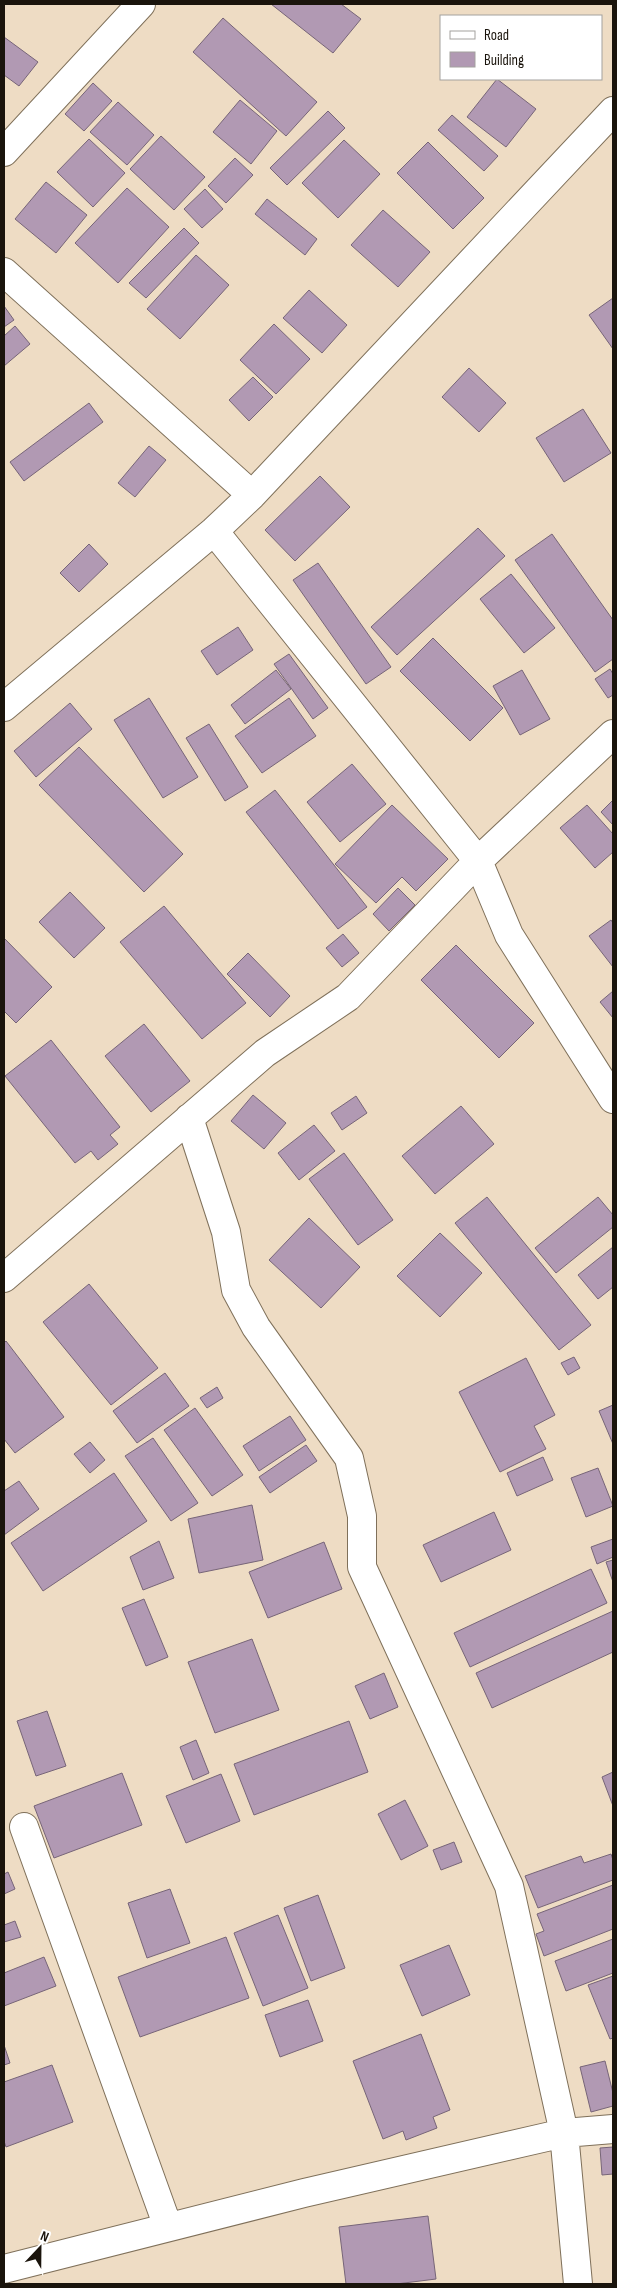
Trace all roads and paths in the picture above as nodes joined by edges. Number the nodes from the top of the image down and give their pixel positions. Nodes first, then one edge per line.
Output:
1 (141, 4) edge
2 (613, 111) edge
3 (4, 152) edge
4 (4, 272) edge
5 (252, 496) junction
6 (214, 531) junction
7 (4, 708) edge
8 (613, 734) edge
9 (478, 861) junction
10 (613, 1099) edge
11 (189, 1118) junction
12 (4, 1278) edge
13 (24, 1827) dead end
14 (613, 2129) edge
15 (564, 2133) junction
16 (168, 2227) junction
17 (4, 2269) edge
18 (578, 2284) edge

1 - 3 street
2 - 5 street
4 - 5 street
5 - 6 street
6 - 7 street
6 - 9 street
8 - 9 street
9 - 10 street
9 - 11 street
11 - 12 street
11 - 15 street
13 - 16 street
14 - 15 street
15 - 16 street
15 - 18 street
16 - 17 street

